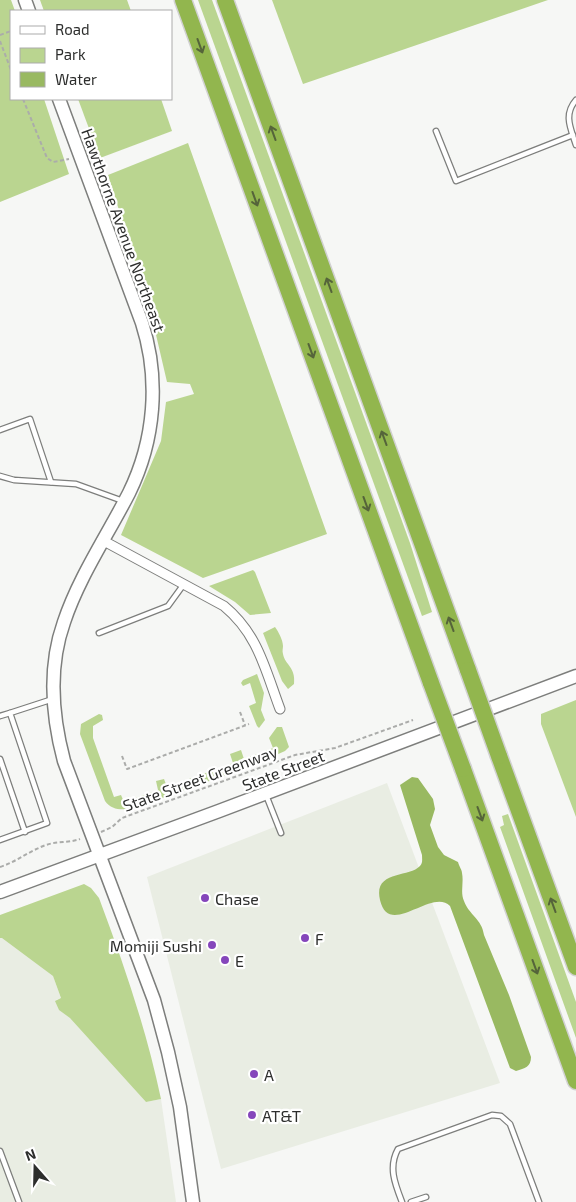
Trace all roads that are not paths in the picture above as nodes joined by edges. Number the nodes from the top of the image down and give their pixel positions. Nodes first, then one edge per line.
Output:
1 (183, 0) edge
2 (225, 0) edge
3 (60, 100) edge
4 (576, 100) edge
5 (436, 131) dead end
6 (573, 136) junction
7 (576, 145) edge
8 (0, 430) edge
9 (0, 476) edge
10 (51, 482) junction
11 (124, 502) junction
12 (102, 540) junction
13 (184, 584) junction
14 (99, 633) dead end
15 (576, 676) edge
16 (54, 698) junction
17 (280, 709) dead end
18 (10, 713) junction
19 (0, 716) edge
20 (0, 760) edge
21 (266, 794) junction
22 (25, 832) junction
23 (281, 833) dead end
24 (0, 840) edge
25 (100, 855) junction
26 (0, 892) edge
27 (576, 967) edge
28 (576, 1081) edge
29 (0, 1151) edge
30 (426, 1197) dead end
31 (18, 1202) edge
32 (193, 1202) edge
33 (402, 1202) edge
34 (411, 1202) edge
35 (538, 1202) edge

1 -> 28 highway, bridge
27 -> 2 highway, bridge
3 - 11 main road, Hawthorne Avenue Northeast
4 - 6 lane
5 - 6 lane
6 - 7 lane
8 - 10 lane
9 - 10 lane
10 - 11 lane
11 - 12 main road, Hawthorne Avenue Northeast
12 - 13 street
12 - 16 main road, Hawthorne Avenue Northeast
13 - 14 lane
13 - 17 street
15 - 21 main road, State Street
16 - 18 lane
16 - 25 main road, Hawthorne Avenue Northeast
18 - 19 lane
18 - 22 lane
20 - 22 lane
21 - 23 lane
21 - 25 main road, State Street
22 - 24 lane
25 - 26 main road, State Street
25 - 32 main road, Hawthorne Avenue Northeast
29 - 31 lane
30 - 34 lane
33 - 35 lane

